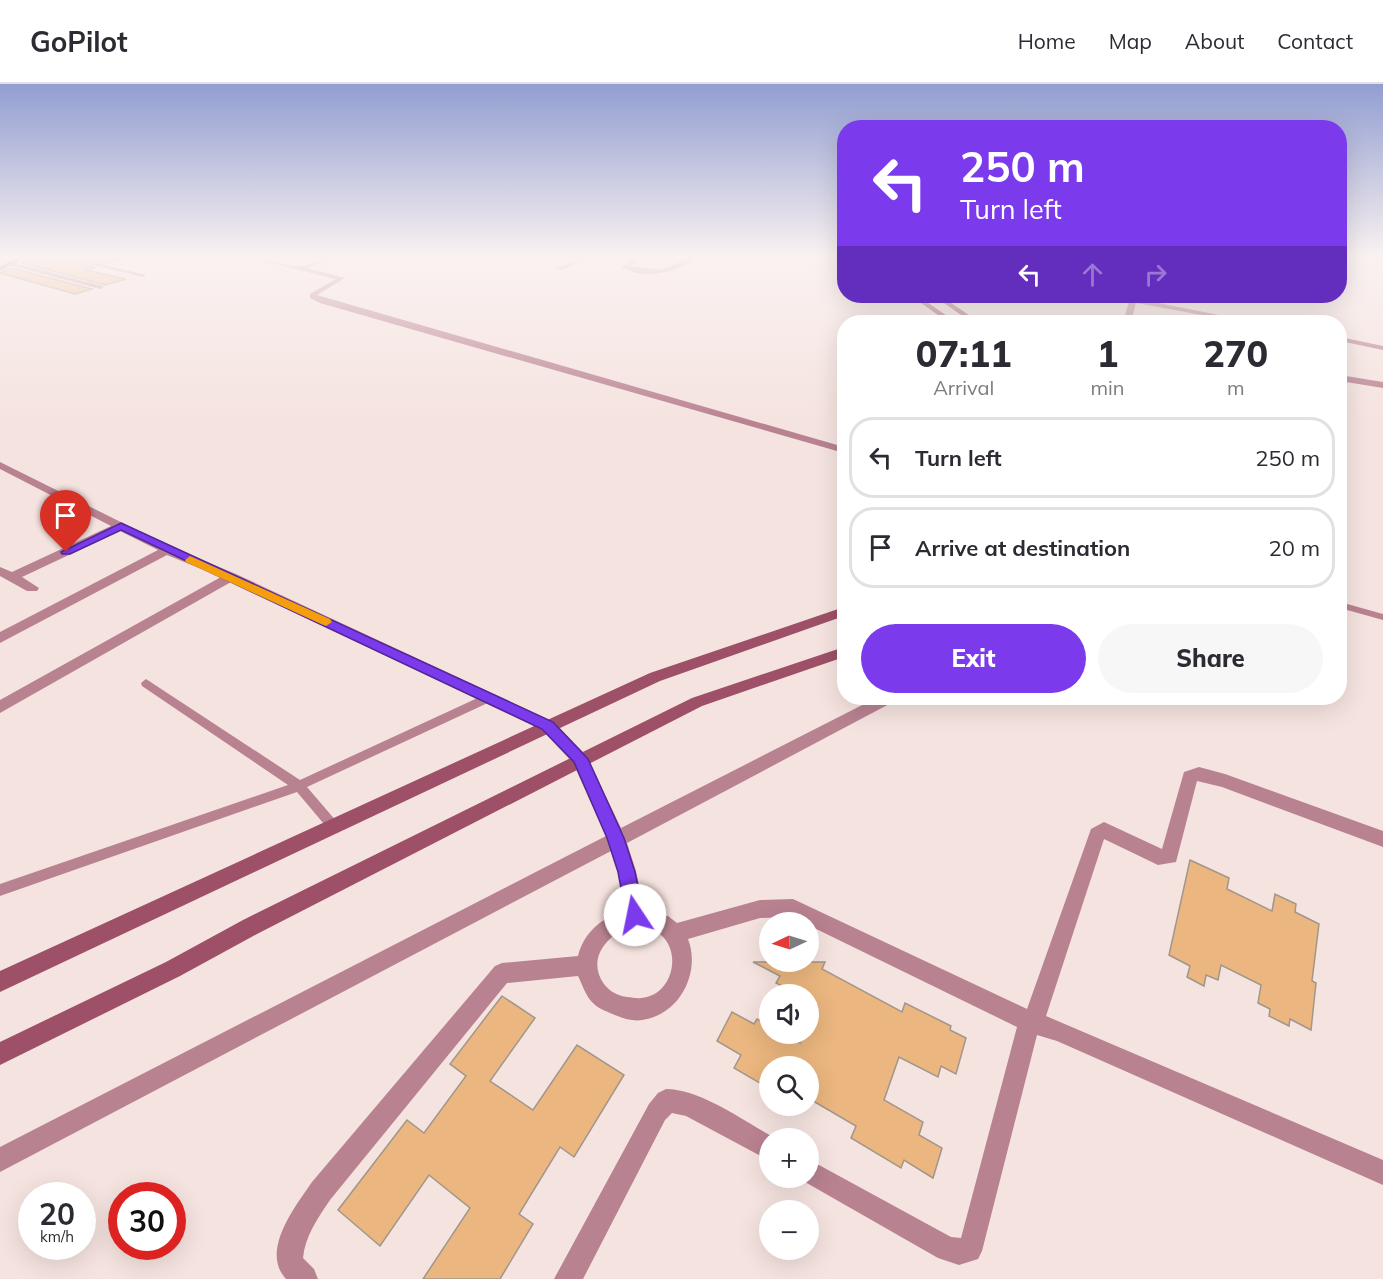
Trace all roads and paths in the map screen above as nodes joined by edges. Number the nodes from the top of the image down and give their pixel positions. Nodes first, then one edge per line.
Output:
1 (356, 311) edge
2 (1198, 311) edge
3 (1218, 315) edge
4 (1347, 340) edge
5 (1383, 348) edge
6 (1347, 379) edge
7 (1383, 385) edge
8 (837, 448) edge
9 (0, 465) edge
10 (121, 526) junction
11 (167, 550) junction
12 (6, 574) edge
13 (231, 577) junction
14 (32, 588) dead end
15 (1347, 607) edge
16 (837, 613) edge
17 (1383, 616) edge
18 (0, 638) edge
19 (837, 654) edge
20 (146, 683) dead end
21 (488, 698) junction
22 (874, 705) edge
23 (0, 707) edge
24 (548, 726) junction
25 (580, 759) junction
26 (299, 786) junction
27 (333, 826) junction
28 (616, 838) junction
29 (1383, 839) edge
30 (0, 890) edge
31 (635, 915) junction
32 (676, 933) junction
33 (587, 965) junction
34 (0, 982) edge
35 (1033, 1023) junction
36 (0, 1054) edge
37 (759, 1143) edge
38 (0, 1160) edge
39 (1383, 1173) edge
40 (819, 1177) edge
41 (304, 1279) edge
42 (568, 1279) edge

1 - 8 street
2 - 3 street
4 - 5 street
6 - 7 street
9 - 10 street
10 - 11 street
10 - 12 street
11 - 13 street
11 - 18 street
12 - 14 street
13 - 21 street
13 - 23 street
15 - 17 lane
16 - 24 street
19 - 25 street
20 - 26 lane
21 - 24 street
21 - 26 lane
22 - 28 street
24 - 25 street
24 - 27 street
25 - 28 street
25 - 36 street
26 - 27 lane
26 - 30 lane
27 - 34 street
28 - 31 street
28 - 38 street
29 - 35 street
31 - 32 street
31 - 33 street
32 - 33 street
32 - 35 street
33 - 41 street
35 - 39 street
35 - 40 street
37 - 42 street

